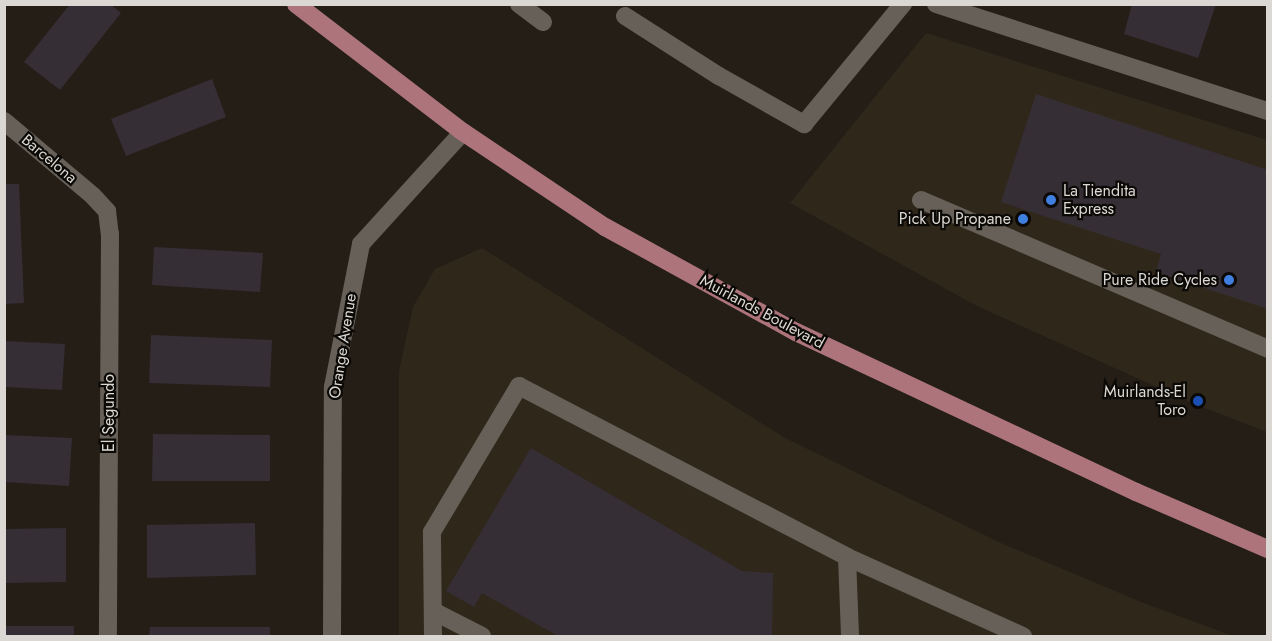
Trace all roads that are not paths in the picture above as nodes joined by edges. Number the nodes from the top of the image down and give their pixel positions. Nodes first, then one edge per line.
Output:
1 (296, 4) edge
2 (519, 4) edge
3 (903, 4) edge
4 (936, 4) edge
5 (625, 16) dead end
6 (543, 22) dead end
7 (1268, 111) edge
8 (4, 121) edge
9 (463, 132) junction
10 (93, 196) joint
11 (921, 200) dead end
12 (1268, 349) edge
13 (1268, 549) edge
14 (847, 557) junction
15 (433, 611) junction
16 (108, 636) edge
17 (332, 636) edge
18 (433, 636) edge
19 (482, 636) edge
20 (850, 636) edge
21 (1023, 636) edge

1 - 9 main road, Muirlands Boulevard
2 - 6 street
3 - 5 street
4 - 7 street
8 - 10 street, Barcelona
9 - 13 main road, Muirlands Boulevard
9 - 17 street, Orange Avenue
10 - 16 street, El Segundo
11 - 12 street
14 - 15 street
14 - 20 street
14 - 21 street
15 - 18 street
15 - 19 street

